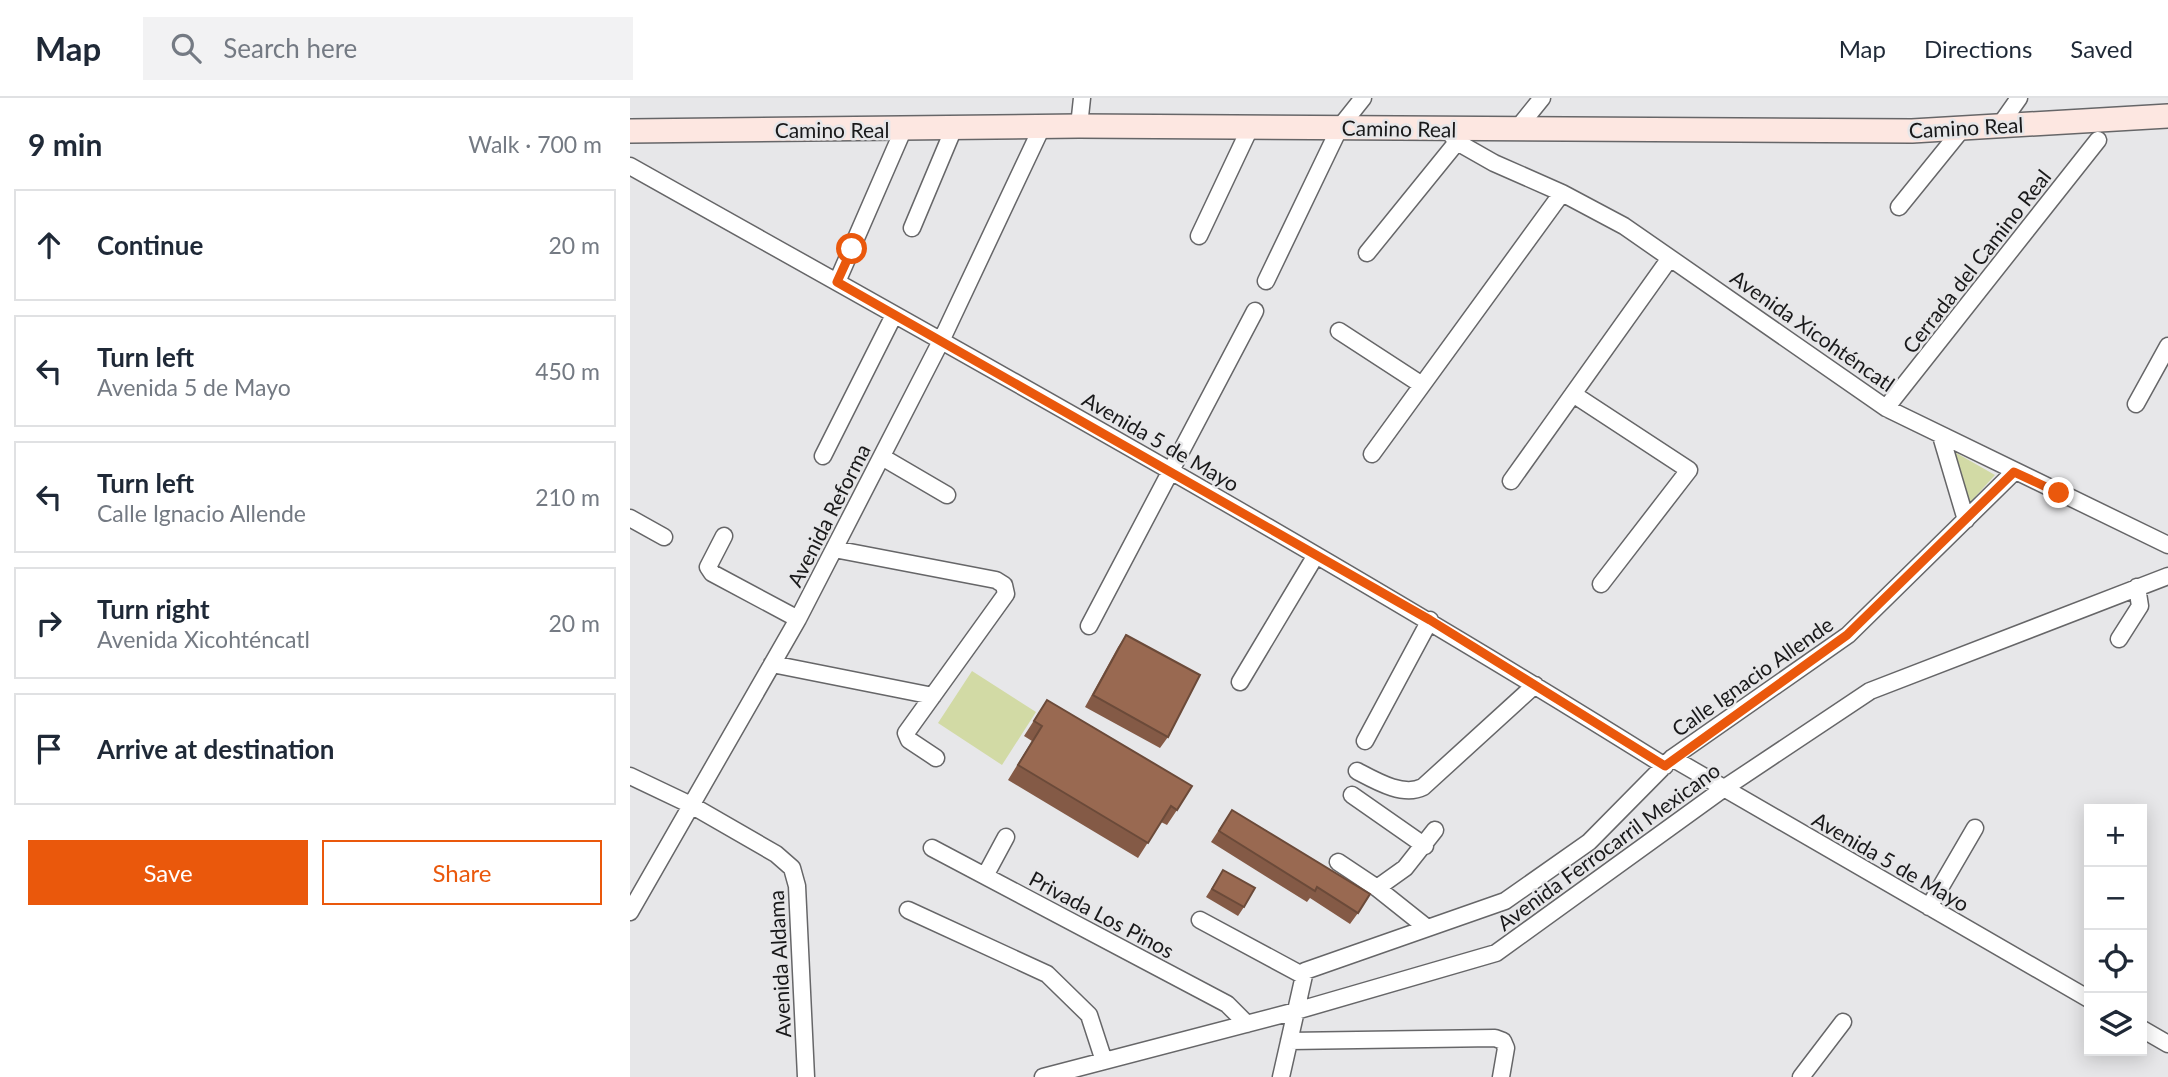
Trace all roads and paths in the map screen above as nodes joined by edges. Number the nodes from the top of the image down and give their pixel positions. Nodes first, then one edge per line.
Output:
1 (1082, 98) edge
2 (1363, 98) edge
3 (1542, 98) edge
4 (2019, 98) edge
5 (2168, 116) edge
6 (2000, 125) junction
7 (1079, 126) junction
8 (1042, 127) junction
9 (1340, 127) junction
10 (904, 128) junction
11 (954, 128) junction
12 (1250, 128) junction
13 (1963, 128) junction
14 (1517, 130) junction
15 (630, 131) edge
16 (1452, 136) junction
17 (2098, 140) dead end
18 (630, 166) edge
19 (1562, 193) junction
20 (1899, 207) dead end
21 (912, 228) dead end
22 (1199, 236) dead end
23 (1367, 253) dead end
24 (1670, 258) junction
25 (1266, 281) dead end
26 (837, 282) junction
27 (1255, 311) dead end
28 (894, 315) junction
29 (1339, 331) dead end
30 (941, 341) junction
31 (2168, 346) edge
32 (1422, 385) junction
33 (1573, 394) junction
34 (2136, 404) dead end
35 (1886, 408) junction
36 (1941, 436) junction
37 (1372, 454) dead end
38 (823, 456) dead end
39 (882, 457) junction
40 (1170, 469) junction
41 (2014, 472) junction
42 (1511, 481) dead end
43 (947, 495) dead end
44 (630, 518) edge
45 (1966, 520) junction
46 (723, 536) dead end
47 (664, 537) dead end
48 (2168, 545) edge
49 (834, 549) junction
50 (1316, 555) junction
51 (2168, 576) edge
52 (1601, 584) dead end
53 (2137, 587) junction
54 (798, 619) junction
55 (1430, 620) junction
56 (1089, 626) dead end
57 (2119, 639) dead end
58 (772, 664) junction
59 (1240, 682) dead end
60 (1535, 685) junction
61 (933, 695) junction
62 (1365, 741) dead end
63 (936, 758) dead end
64 (1668, 762) junction
65 (1357, 771) dead end
66 (630, 776) edge
67 (1723, 789) junction
68 (1352, 795) dead end
69 (691, 805) junction
70 (1975, 828) dead end
71 (1435, 830) dead end
72 (1006, 837) dead end
73 (1425, 846) junction
74 (932, 848) dead end
75 (1338, 862) dead end
76 (985, 876) junction
77 (1377, 888) junction
78 (1929, 906) junction
79 (908, 910) dead end
80 (630, 912) edge
81 (1200, 920) dead end
82 (1426, 927) junction
83 (1304, 976) junction
84 (2084, 996) edge
85 (1296, 1011) junction
86 (1843, 1022) dead end
87 (1247, 1024) junction
88 (2147, 1032) edge
89 (1289, 1041) junction
90 (2168, 1044) edge
91 (1104, 1061) junction
92 (806, 1077) edge
93 (1043, 1077) edge
94 (1281, 1077) edge
95 (1501, 1077) edge
96 (1801, 1077) edge

1 - 7 street
2 - 9 street
3 - 14 street
4 - 6 street
5 - 6 main road, Camino Real
6 - 13 main road, Camino Real
7 - 8 main road, Camino Real
7 - 12 main road, Camino Real
8 - 11 main road, Camino Real
8 - 30 street, Avenida Reforma
9 - 12 main road, Camino Real
9 - 16 main road, Camino Real
9 - 25 street
10 - 11 main road, Camino Real
10 - 15 main road, Camino Real
10 - 26 street
11 - 21 street
12 - 22 street
13 - 14 main road, Camino Real
13 - 20 street
14 - 16 main road, Camino Real
16 - 19 street, Avenida Xicohténcatl
16 - 23 street
17 - 35 street, Cerrada del Camino Real
18 - 26 street, Avenida 5 de Mayo
19 - 24 street, Avenida Xicohténcatl
19 - 32 street
24 - 33 street
24 - 35 street, Avenida Xicohténcatl
26 - 28 street, Avenida 5 de Mayo
27 - 40 street
28 - 30 street, Avenida 5 de Mayo
28 - 38 street
29 - 32 street
30 - 39 street, Avenida Reforma
30 - 40 street, Avenida 5 de Mayo
31 - 34 street
32 - 37 street
33 - 42 street
33 - 52 street
35 - 36 street, Avenida Xicohténcatl
36 - 41 street, Avenida Xicohténcatl
36 - 45 street
39 - 43 street
39 - 49 street, Avenida Reforma
40 - 50 street, Avenida 5 de Mayo
40 - 56 street
41 - 45 street, Calle Ignacio Allende
41 - 48 street, Avenida Xicohténcatl
44 - 47 street
45 - 64 street, Calle Ignacio Allende
46 - 54 street
49 - 54 street, Avenida Reforma
49 - 61 street
50 - 55 street, Avenida 5 de Mayo
50 - 59 street
51 - 53 street, Avenida Ferrocarril Mexicano
53 - 57 street
53 - 67 street, Avenida Ferrocarril Mexicano
54 - 58 street, Avenida Reforma
55 - 60 street, Avenida 5 de Mayo
55 - 62 street
58 - 61 street
58 - 69 street, Avenida Reforma
60 - 64 street, Avenida 5 de Mayo
60 - 65 street
61 - 63 street
64 - 67 street, Avenida 5 de Mayo
64 - 82 street, Calle Ignacio Allende
66 - 69 street, Avenida Aldama
67 - 78 street, Avenida 5 de Mayo
67 - 85 street, Avenida Ferrocarril Mexicano
68 - 73 street
69 - 80 street, Avenida Reforma
69 - 92 street, Avenida Aldama
70 - 78 street
71 - 73 street
72 - 76 street
73 - 77 street
74 - 76 street, Privada Los Pinos
75 - 77 street
76 - 87 street, Privada Los Pinos
77 - 82 street
78 - 84 street, Avenida 5 de Mayo
79 - 91 street
81 - 83 street
82 - 83 street, Calle Ignacio Allende
83 - 85 street
85 - 87 street, Avenida Ferrocarril Mexicano
85 - 89 street
86 - 96 street
87 - 91 street, Avenida Ferrocarril Mexicano
88 - 90 street
89 - 94 street
89 - 95 street
91 - 93 street, Avenida Ferrocarril Mexicano

